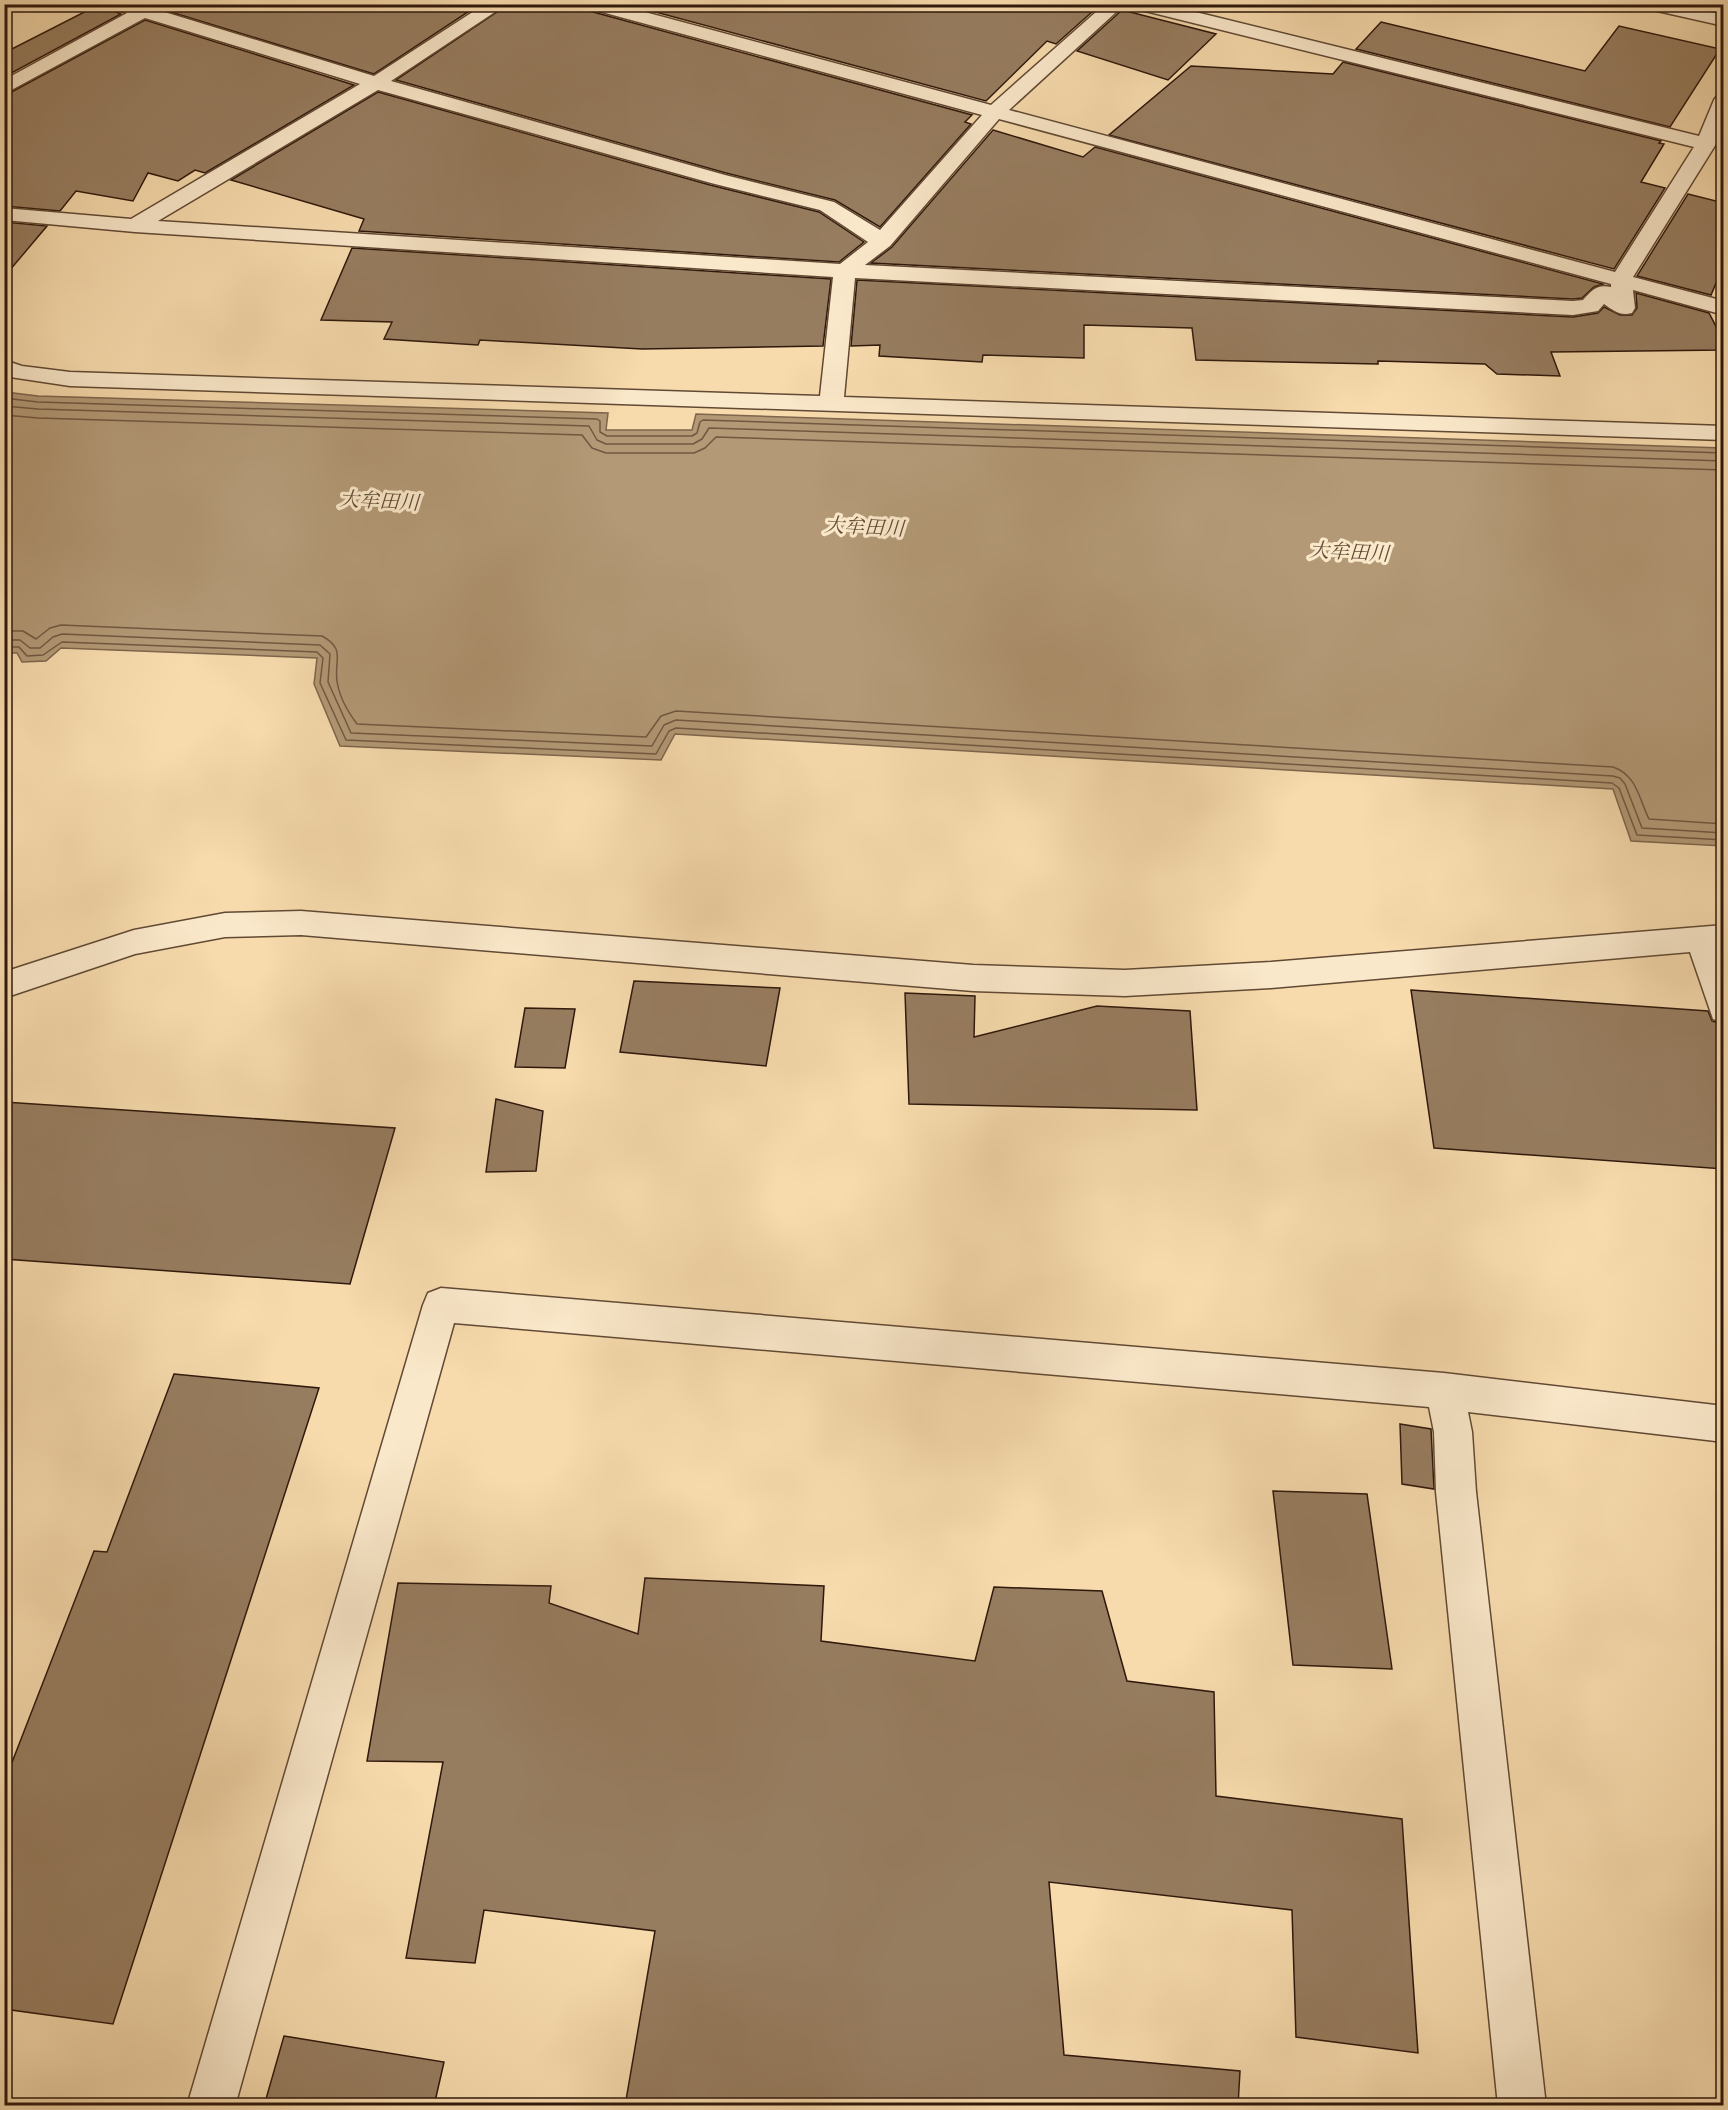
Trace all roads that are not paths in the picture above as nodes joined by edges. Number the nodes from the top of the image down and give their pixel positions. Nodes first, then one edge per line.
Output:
1 (118, 4) edge
2 (498, 4) edge
3 (594, 4) edge
4 (1116, 4) edge
5 (1139, 4) edge
6 (1650, 4) edge
7 (149, 8) edge
8 (1724, 21) edge
9 (376, 83) junction
10 (4, 88) edge
11 (1724, 100) edge
12 (996, 112) junction
13 (1706, 144) junction
14 (4, 214) edge
15 (135, 226) junction
16 (882, 241) junction
17 (844, 271) junction
18 (1621, 279) junction
19 (1724, 308) edge
20 (4, 367) edge
21 (831, 405) junction
22 (1724, 433) edge
23 (1712, 937) edge
24 (4, 985) edge
25 (1724, 1010) edge
26 (1444, 1391) junction
27 (1724, 1425) edge
28 (211, 2106) edge
29 (1522, 2106) edge

1 - 7 street
2 - 9 street
3 - 12 street
4 - 12 street
5 - 13 street
6 - 8 street
7 - 9 street
7 - 10 street
9 - 15 street
9 - 16 street
11 - 13 street
12 - 16 street
12 - 18 street
13 - 18 street
14 - 15 street
15 - 17 street
16 - 17 street
17 - 18 street
17 - 21 street
18 - 19 street
20 - 21 street
21 - 22 street
23 - 24 street
23 - 25 street
26 - 27 street
26 - 28 street
26 - 29 street

